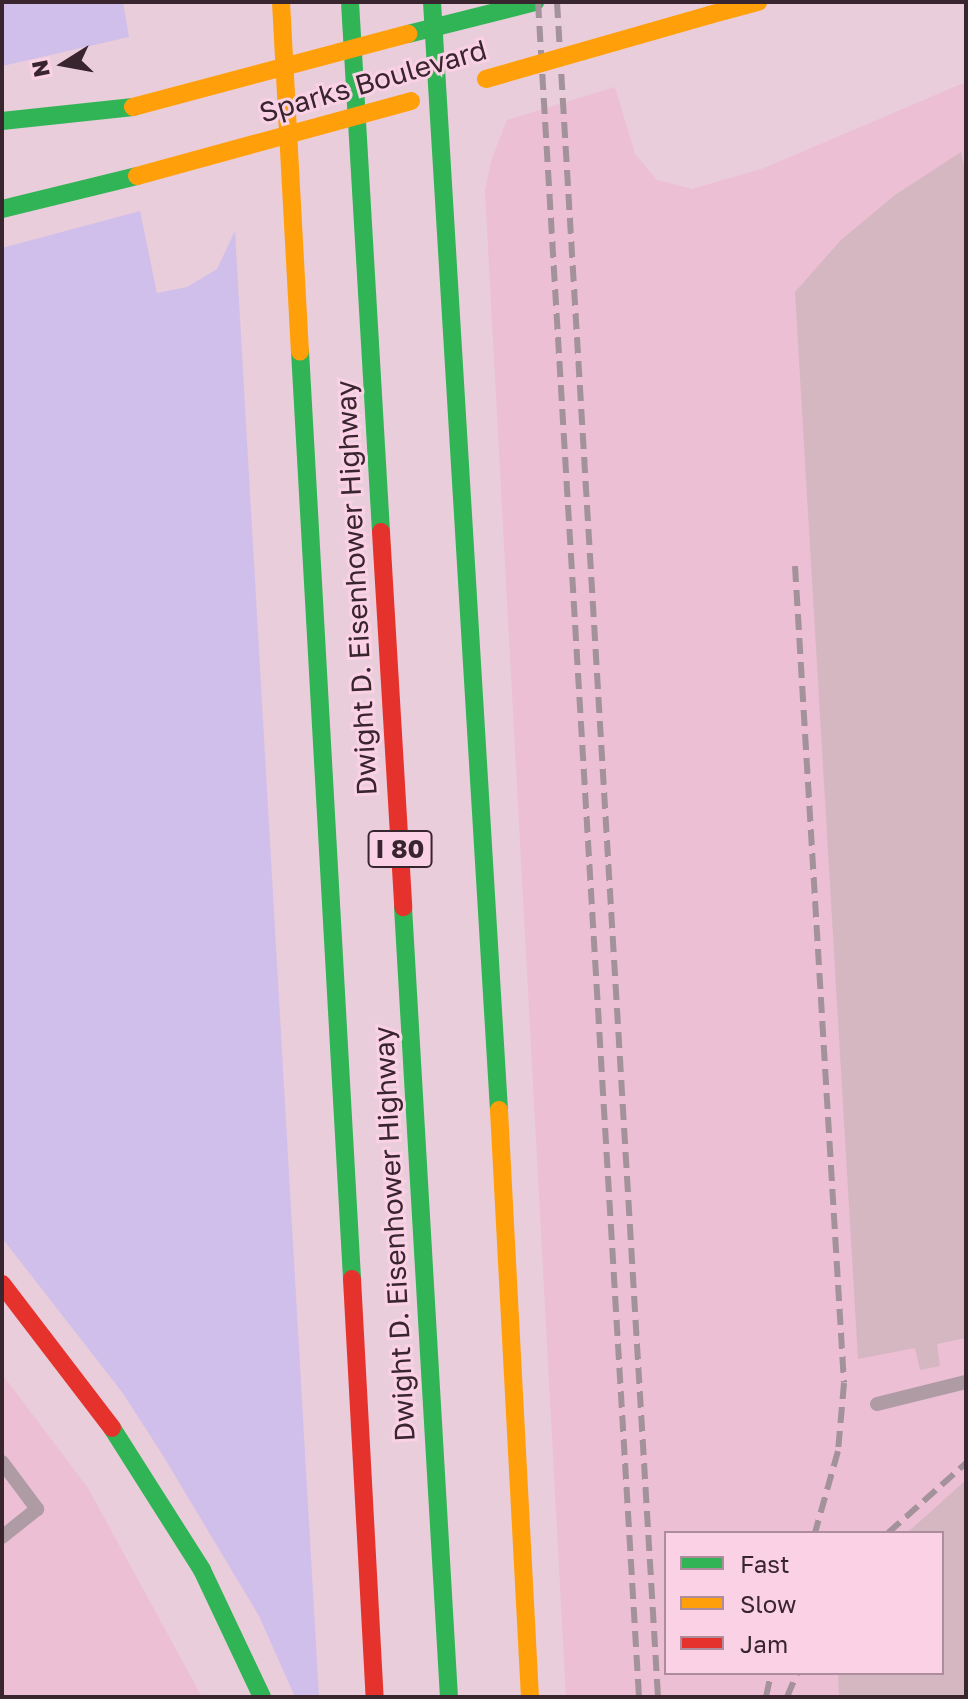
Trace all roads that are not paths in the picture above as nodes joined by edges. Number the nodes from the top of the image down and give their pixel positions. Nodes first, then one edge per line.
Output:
1 (281, 2) edge
2 (350, 2) edge
3 (432, 2) edge
4 (535, 2) edge
5 (758, 2) edge
6 (433, 28) junction
7 (260, 49) dead end
8 (438, 93) junction
9 (263, 97) dead end
10 (133, 107) junction
11 (2, 121) edge
12 (264, 128) dead end
13 (2, 140) edge
14 (266, 160) dead end
15 (2, 209) edge
16 (287, 490) dead end
17 (315, 686) junction
18 (2, 1284) edge
19 (966, 1382) edge
20 (877, 1404) dead end
21 (2, 1462) edge
22 (2, 1537) edge
23 (262, 1697) edge
24 (375, 1697) edge
25 (449, 1697) edge
26 (530, 1697) edge

1 - 17 main road, Dwight D. Eisenhower Highway / I 80
2 - 25 main road, Dwight D. Eisenhower Highway / I 80
3 - 6 main road
4 - 6 main road, Sparks Boulevard
5 - 8 main road, Sparks Boulevard, bridge
6 - 8 main road
6 - 10 main road, Sparks Boulevard, bridge
7 - 9 main road
8 - 15 main road, Sparks Boulevard, bridge
8 - 26 main road
10 - 11 main road
10 - 13 main road, Sparks Boulevard
12 - 14 main road
16 - 17 main road
17 - 24 main road, Dwight D. Eisenhower Highway / I 80
18 - 23 main road
19 - 20 lane
21 - 22 lane

